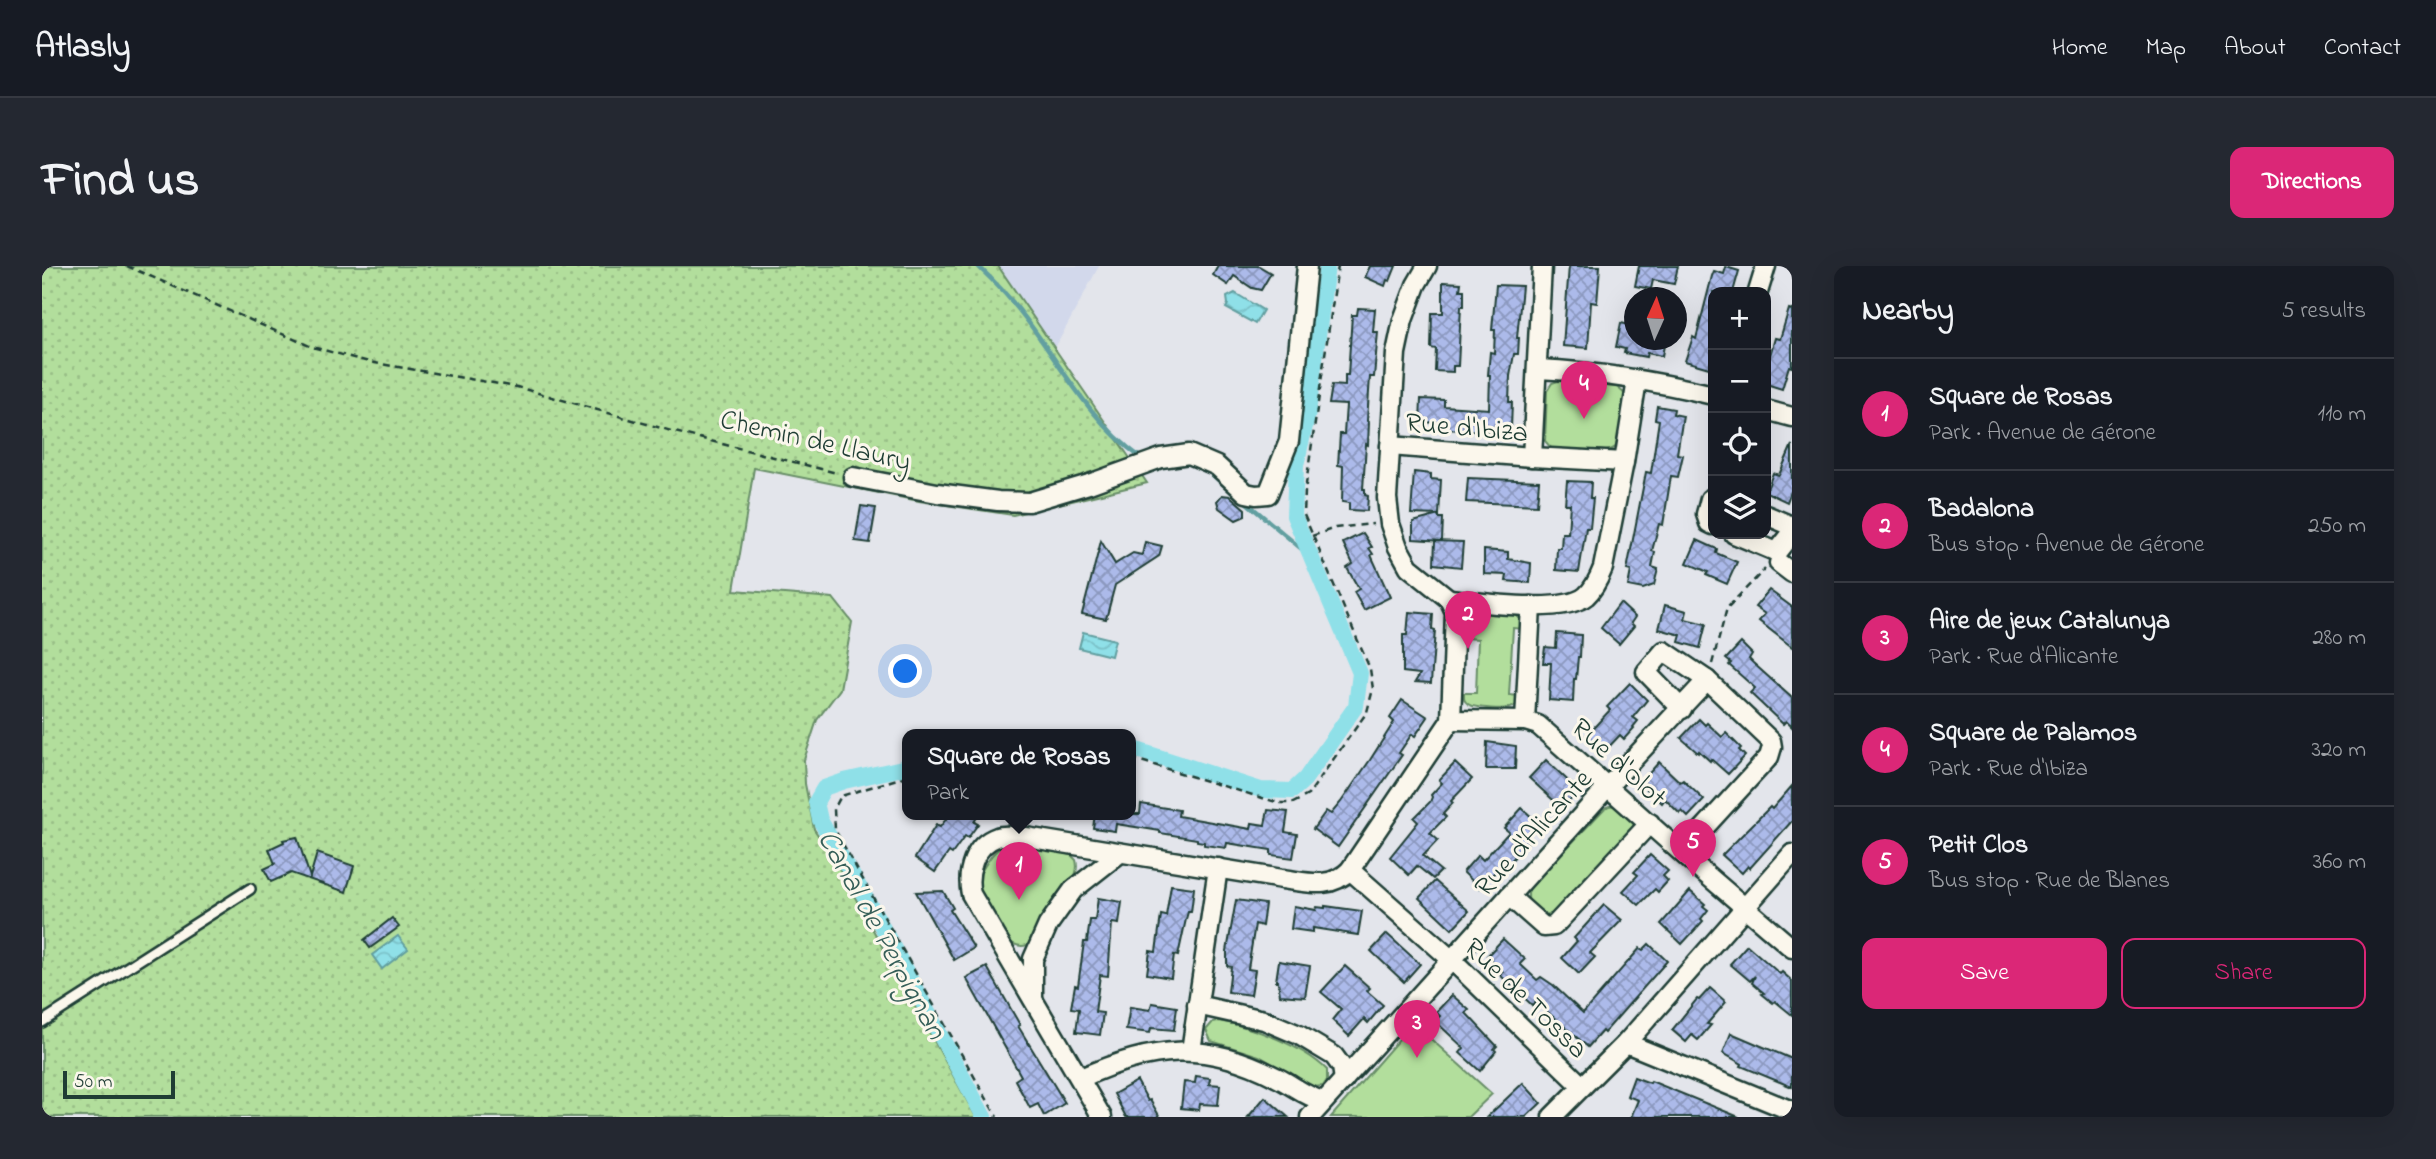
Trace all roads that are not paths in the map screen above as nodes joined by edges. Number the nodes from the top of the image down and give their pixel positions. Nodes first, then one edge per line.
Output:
1 (1307, 266) edge
2 (1427, 266) edge
3 (1542, 266) edge
4 (1766, 266) edge
5 (1760, 287) edge
6 (1538, 369) junction
7 (1637, 380) junction
8 (1708, 394) edge
9 (1771, 411) edge
10 (1792, 417) edge
11 (1390, 446) junction
12 (1532, 457) junction
13 (1624, 462) junction
14 (853, 477) road end
15 (1771, 517) edge
16 (1792, 527) edge
17 (1792, 533) edge
18 (1742, 539) edge
19 (1783, 563) edge
20 (1449, 599) junction
21 (1531, 606) junction
22 (1707, 680) junction
23 (1682, 709) junction
24 (1451, 720) junction
25 (1525, 721) junction
26 (1609, 786) junction
27 (1650, 823) junction
28 (1682, 852) junction
29 (1120, 853) junction
30 (1792, 854) edge
31 (1218, 868) junction
32 (1350, 870) junction
33 (250, 889) dead end
34 (1509, 896) junction
35 (1746, 909) junction
36 (1792, 948) edge
37 (1452, 960) junction
38 (1033, 999) junction
39 (1197, 1005) junction
40 (42, 1022) edge
41 (1626, 1043) junction
42 (1191, 1051) junction
43 (1080, 1078) junction
44 (1343, 1080) junction
45 (1583, 1086) junction
46 (1323, 1101) junction
47 (1792, 1111) edge
48 (1102, 1117) edge
49 (1310, 1117) edge
50 (1552, 1117) edge

1 - 14 street, Chemin de Llaury
2 - 11 street
3 - 6 street
4 - 5 street
6 - 7 street
6 - 12 street
7 - 8 street
7 - 13 street
9 - 10 street
11 - 12 street, Rue d'Ibiza
11 - 20 street
12 - 13 street, Rue d'Ibiza
13 - 21 street
15 - 16 street
17 - 19 street
18 - 19 street
20 - 21 street
20 - 24 street
21 - 25 street
22 - 23 street, Rue d'Alicante
22 - 23 street
22 - 28 street
23 - 26 street, Rue d'Alicante
24 - 25 street
24 - 32 street
25 - 26 street, Rue d'Olot
26 - 27 street, Rue d'Olot
26 - 34 street, Rue d'Alicante
27 - 28 street, Rue d'Olot
27 - 34 street
28 - 35 street, Rue d'Olot
29 - 31 street
29 - 38 street
29 - 38 street
30 - 35 street, Rue de Tossa
31 - 32 street
31 - 39 street
32 - 37 street, Rue de Tossa
33 - 40 lane
34 - 37 street, Rue d'Alicante
35 - 36 street, Rue d'Olot
35 - 41 street, Rue de Tossa
37 - 44 street, Rue d'Alicante
37 - 45 street, Rue de Tossa
38 - 43 street
39 - 42 street
39 - 44 street
41 - 45 street, Rue de Tossa
41 - 47 street
42 - 43 street
42 - 46 street
43 - 48 street
44 - 46 street, Rue d'Alicante
45 - 50 street
46 - 49 street, Rue d'Alicante

